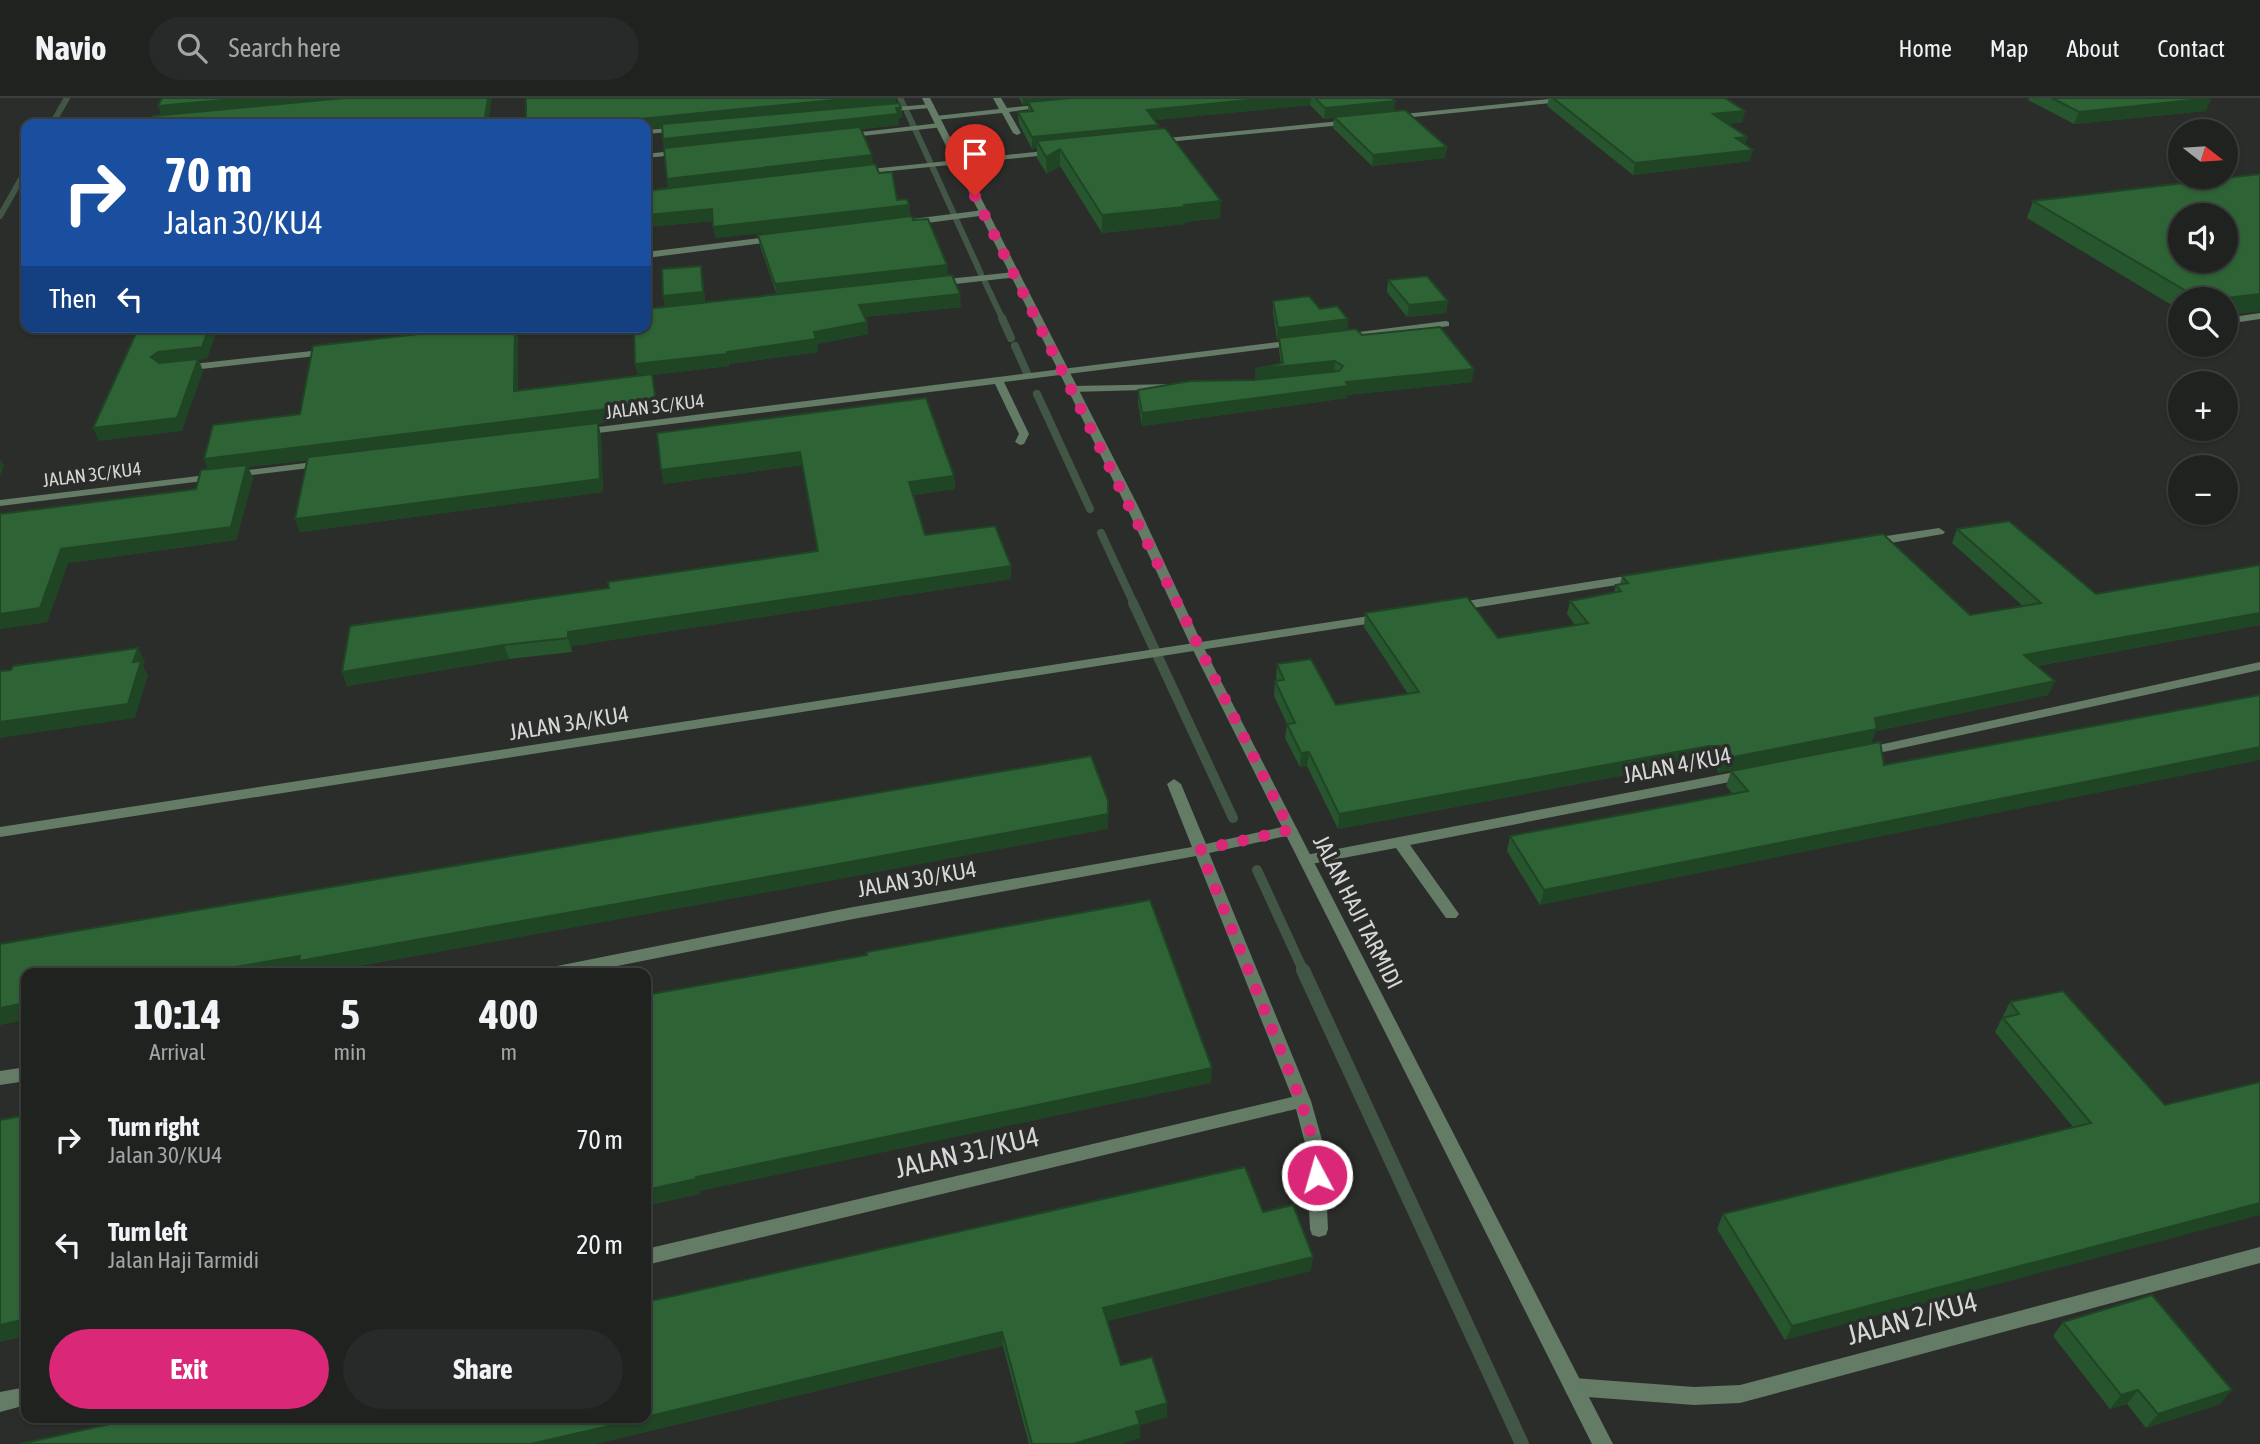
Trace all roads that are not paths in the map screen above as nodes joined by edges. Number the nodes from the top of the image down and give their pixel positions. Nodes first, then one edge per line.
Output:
1 (997, 98) edge
2 (1581, 98) edge
3 (1056, 106) edge
4 (1002, 110) junction
5 (874, 111) edge
6 (933, 112) edge
7 (1382, 118) edge
8 (1355, 121) edge
9 (686, 129) edge
10 (651, 132) edge
11 (1017, 133) edge
12 (838, 136) edge
13 (1150, 142) edge
14 (1068, 150) edge
15 (687, 152) edge
16 (651, 156) edge
17 (958, 162) junction
18 (857, 172) edge
19 (984, 212) junction
20 (896, 224) edge
21 (790, 237) edge
22 (651, 253) edge
23 (1015, 275) junction
24 (931, 284) edge
25 (2260, 316) edge
26 (2238, 319) edge
27 (1446, 324) dead end
28 (1326, 339) edge
29 (1312, 341) edge
30 (342, 350) edge
31 (177, 369) edge
32 (1064, 372) junction
33 (999, 382) junction
34 (1190, 387) edge
35 (1072, 389) junction
36 (563, 435) edge
37 (1020, 442) dead end
38 (330, 463) edge
39 (0, 503) edge
40 (1939, 532) dead end
41 (1856, 544) edge
42 (1650, 576) edge
43 (1444, 608) edge
44 (1389, 617) edge
45 (1197, 646) junction
46 (2260, 666) edge
47 (1846, 755) edge
48 (1765, 771) edge
49 (1174, 784) dead end
50 (1290, 830) junction
51 (0, 832) edge
52 (1401, 842) junction
53 (1200, 850) junction
54 (1306, 860) junction
55 (1451, 914) dead end
56 (577, 968) edge
57 (21, 1074) edge
58 (0, 1078) edge
59 (1301, 1101) junction
60 (1319, 1230) dead end
61 (2260, 1255) edge
62 (651, 1256) edge
63 (1574, 1387) junction
64 (21, 1397) edge
65 (0, 1402) edge
66 (1603, 1444) edge

1 - 4 street
2 - 7 street
3 - 4 street
4 - 6 street
4 - 11 street
5 - 6 street
6 - 12 street
6 - 17 street, JALAN HAJI TARMIDI
8 - 13 street
9 - 10 street
14 - 17 street
15 - 16 street
17 - 18 street
17 - 19 street, JALAN HAJI TARMIDI
19 - 20 street
19 - 23 street, JALAN HAJI TARMIDI
21 - 22 street
23 - 24 street
23 - 32 street, JALAN HAJI TARMIDI
25 - 26 street
27 - 28 street
29 - 32 street, JALAN 3C/KU4
30 - 31 street
32 - 33 street, JALAN 3C/KU4
32 - 35 street, JALAN HAJI TARMIDI
33 - 36 street, JALAN 3C/KU4
33 - 37 street
34 - 35 street
35 - 45 street, JALAN HAJI TARMIDI
38 - 39 street, JALAN 3C/KU4
40 - 41 street
42 - 43 street
44 - 45 street, JALAN 3A/KU4
45 - 50 street, JALAN HAJI TARMIDI
45 - 51 street, JALAN 3A/KU4
46 - 47 street
48 - 52 street, JALAN 4/KU4
49 - 53 street
50 - 53 street, JALAN 30/KU4
50 - 54 street, JALAN HAJI TARMIDI
52 - 54 street, JALAN 4/KU4
52 - 55 street
53 - 56 street, JALAN 30/KU4
53 - 59 street
54 - 63 street, JALAN HAJI TARMIDI
57 - 58 street
59 - 60 street
59 - 62 street, JALAN 31/KU4
61 - 63 street, JALAN 2/KU4
63 - 66 street, JALAN HAJI TARMIDI
64 - 65 street

